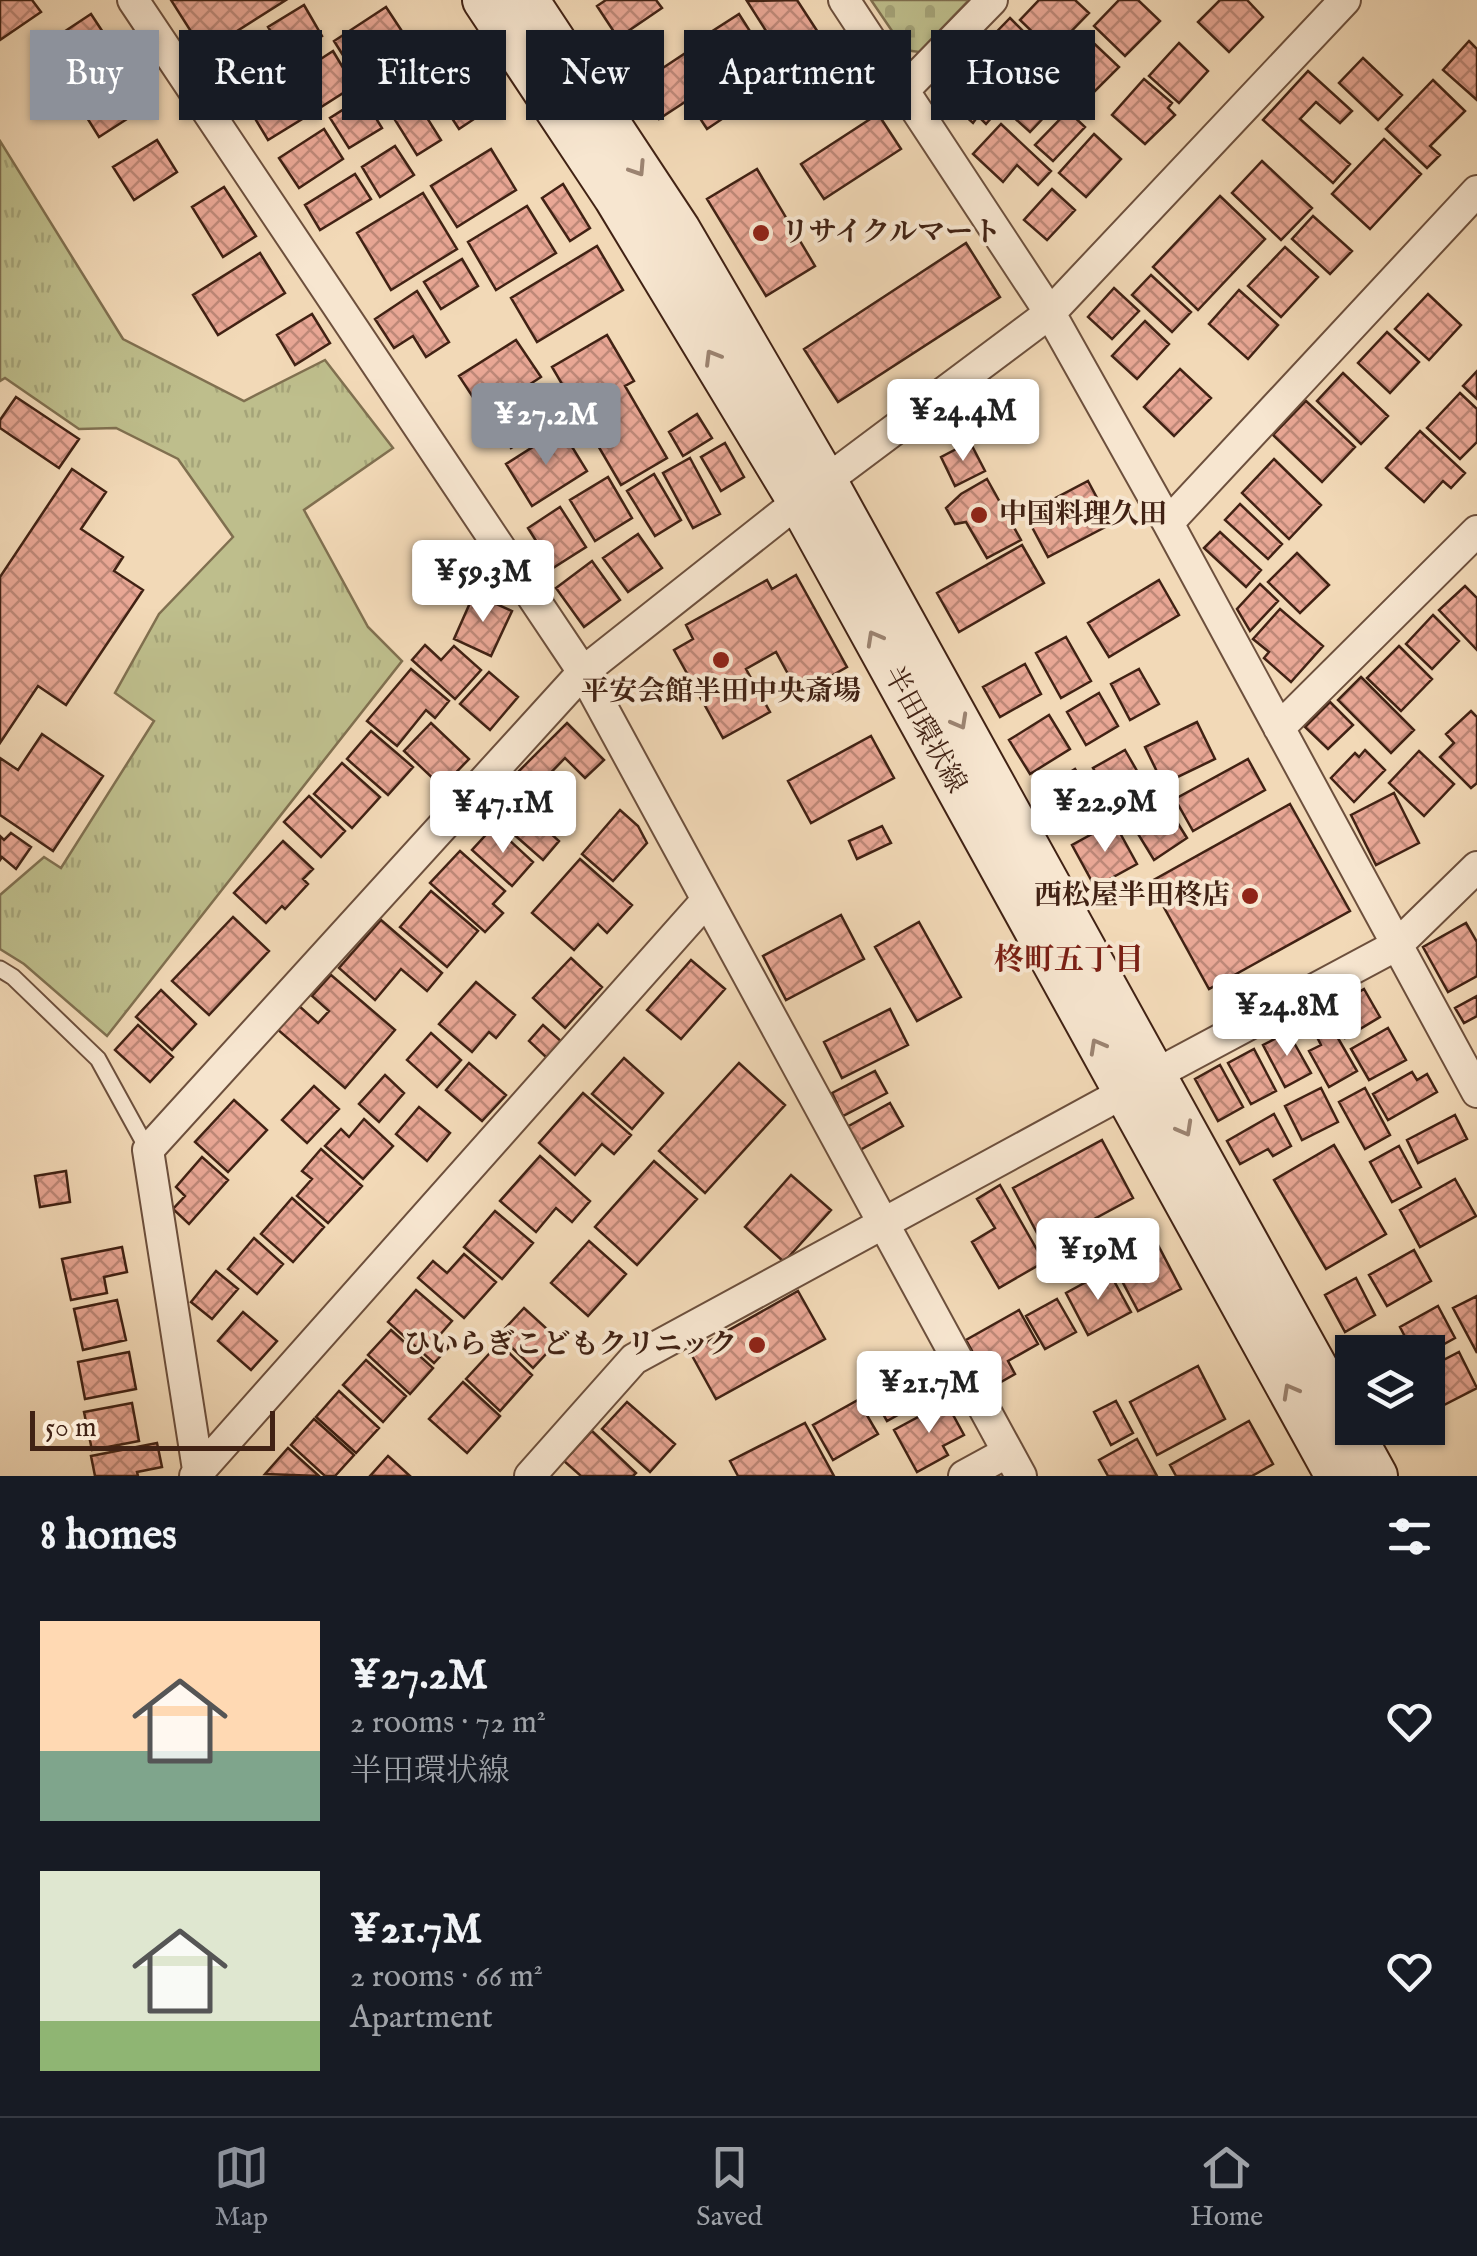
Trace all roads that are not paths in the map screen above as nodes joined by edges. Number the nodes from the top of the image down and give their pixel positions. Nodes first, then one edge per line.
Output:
1 (133, 0) edge
2 (484, 0) edge
3 (527, 0) edge
4 (844, 0) edge
5 (992, 0) edge
6 (1345, 0) edge
7 (864, 30) edge
8 (911, 83) edge
9 (911, 101) edge
10 (1477, 191) edge
11 (1050, 313) junction
12 (813, 492) junction
13 (1168, 523) junction
14 (1477, 531) edge
15 (582, 672) junction
16 (1278, 728) junction
17 (1477, 867) edge
18 (706, 902) junction
19 (1397, 944) junction
20 (0, 969) edge
21 (1140, 1084) junction
22 (1477, 1092) edge
23 (148, 1150) junction
24 (884, 1222) junction
25 (1014, 1464) edge
26 (198, 1475) edge
27 (530, 1476) edge
28 (964, 1476) edge
29 (1338, 1476) edge
30 (1376, 1476) edge

1 - 15 street
12 -> 2 main road, 半田環状線
3 -> 12 main road, 半田環状線
4 - 7 street
5 - 8 street
6 - 11 street
9 - 11 street
10 - 13 street
11 - 12 street
11 - 13 street
12 - 15 street
12 - 21 main road, 半田環状線
13 - 16 street
14 - 16 street
15 - 18 street
15 - 23 street
16 - 19 street
17 - 19 street
18 - 24 street
18 - 26 street
19 - 21 street
19 - 22 street
20 - 23 lane
21 - 24 street
29 -> 21 main road, 半田環状線
21 -> 30 main road, 半田環状線
23 - 26 street
24 - 25 street
24 - 27 street
25 - 28 street

